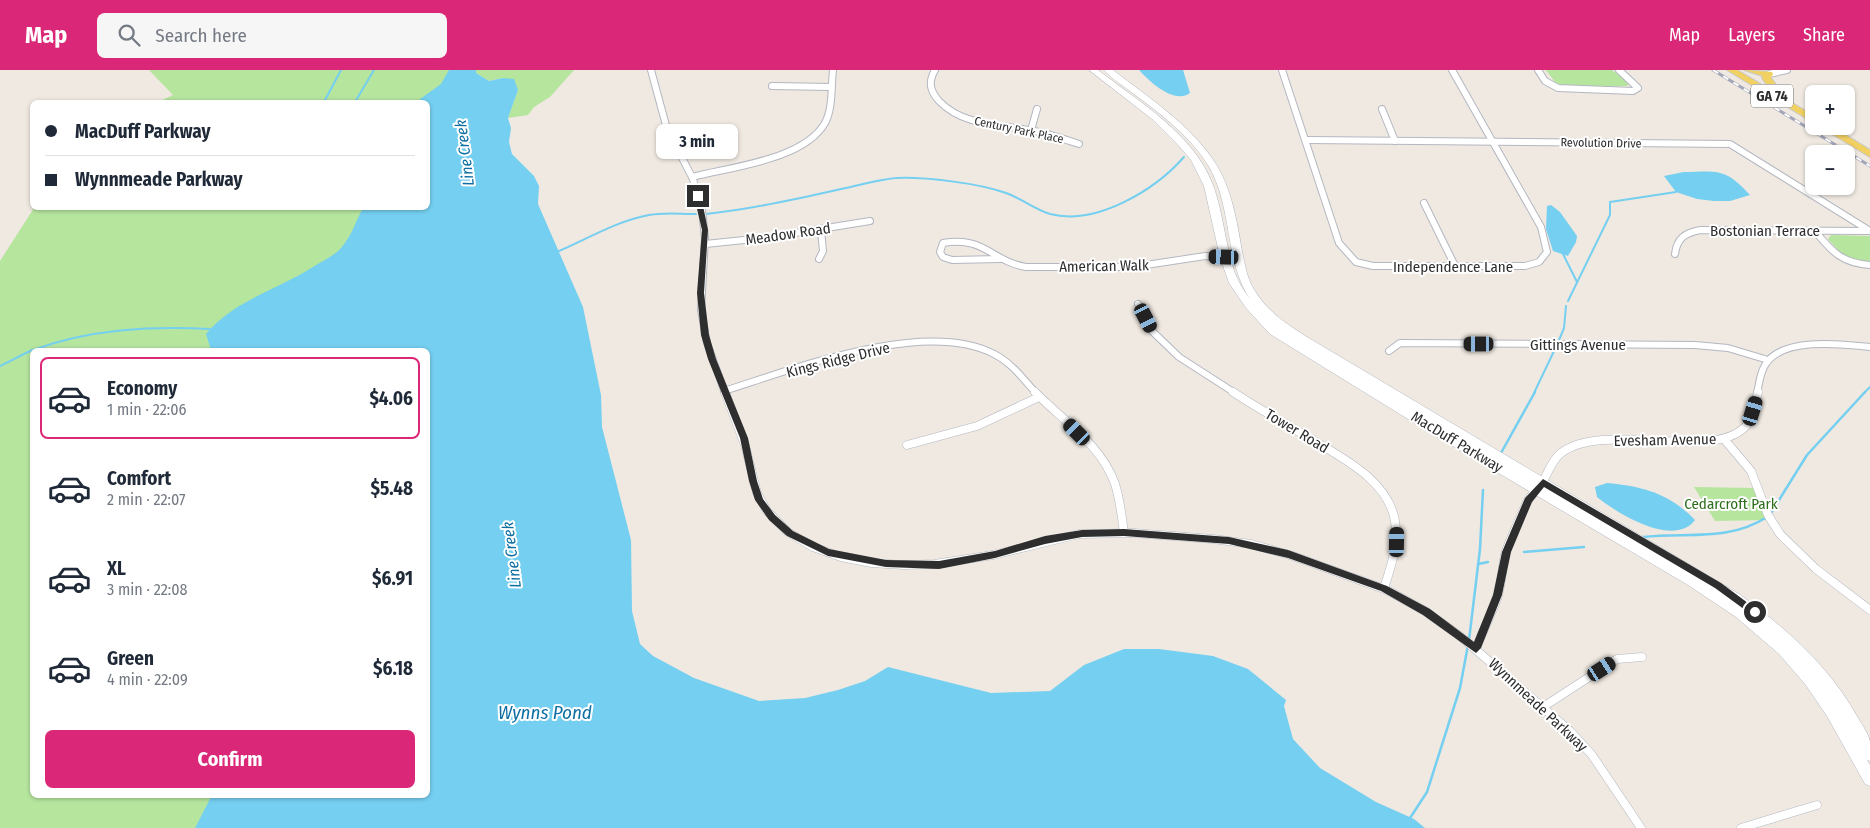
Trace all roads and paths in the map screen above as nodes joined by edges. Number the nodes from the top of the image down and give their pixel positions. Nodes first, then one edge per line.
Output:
1 (651, 70) edge
2 (833, 70) edge
3 (935, 70) edge
4 (1094, 70) edge
5 (1108, 70) edge
6 (1282, 70) edge
7 (1452, 70) edge
8 (1538, 70) edge
9 (1619, 70) edge
10 (1732, 70) edge
11 (1747, 70) edge
12 (1787, 70) edge
13 (1769, 74) junction
14 (772, 86) dead end
15 (831, 86) junction
16 (1772, 86) junction
17 (1805, 106) edge
18 (1037, 109) dead end
19 (1382, 109) dead end
20 (1805, 115) edge
21 (1031, 130) junction
22 (1839, 135) edge
23 (1853, 135) edge
24 (1307, 140) junction
25 (1395, 140) junction
26 (1494, 141) junction
27 (1079, 144) dead end
28 (1870, 145) edge
29 (1870, 154) edge
30 (692, 177) junction
31 (1424, 203) dead end
32 (870, 222) dead end
33 (821, 230) junction
34 (1815, 231) junction
35 (1870, 231) edge
36 (705, 244) junction
37 (1675, 254) dead end
38 (1224, 257) junction
39 (1238, 258) junction
40 (819, 259) dead end
41 (1000, 259) junction
42 (1870, 265) edge
43 (1455, 266) junction
44 (1138, 304) dead end
45 (1870, 347) edge
46 (1389, 350) dead end
47 (1768, 360) junction
48 (724, 391) junction
49 (1039, 397) junction
50 (1724, 439) junction
51 (907, 445) dead end
52 (1540, 486) junction
53 (1124, 533) junction
54 (1384, 588) junction
55 (1870, 610) edge
56 (1476, 648) junction
57 (1642, 657) dead end
58 (1543, 707) junction
59 (1870, 754) edge
60 (1870, 779) edge
61 (1817, 804) dead end
62 (1641, 828) edge
63 (1741, 828) edge

1 - 30 street, Wynnmeade Parkway
2 - 15 street
3 - 21 street, Century Park Place
4 - 38 street, MacDuff Parkway
5 - 39 street, MacDuff Parkway
6 - 24 street, Independence Lane
7 - 26 street, Independence Lane
8 - 9 street
10 - 20 main road, GA 74
11 - 13 main road
11 - 16 main road, GA 74
12 - 13 street
13 - 16 main road
14 - 15 street
15 - 30 street
16 - 17 main road, GA 74
18 - 21 street
19 - 25 street
21 - 27 street, Century Park Place
22 - 29 main road
23 - 28 main road
24 - 25 street, Revolution Drive
24 - 43 street, Independence Lane
25 - 26 street, Revolution Drive
26 - 35 street, Revolution Drive
26 - 43 street, Independence Lane
30 - 36 street, Wynnmeade Parkway
31 - 43 street
32 - 33 street, Meadow Road
33 - 36 street, Meadow Road
33 - 40 street
34 - 35 street, Bostonian Terrace
34 - 37 street, Bostonian Terrace
34 - 42 street
36 - 48 street, Wynnmeade Parkway
38 - 39 street, American Walk
38 - 41 street, American Walk
38 - 52 street, MacDuff Parkway
39 - 52 street, MacDuff Parkway
41 - 41 street, American Walk
44 - 54 street, Tower Road
45 - 47 street
46 - 47 street, Gittings Avenue
47 - 50 street, Evesham Avenue
48 - 49 street, Kings Ridge Drive
48 - 53 street, Wynnmeade Parkway
49 - 51 street
49 - 53 street, Kings Ridge Drive
50 - 52 street, Evesham Avenue
50 - 55 street
52 - 56 street, Evesham Avenue
52 - 59 street, MacDuff Parkway
52 - 60 street, MacDuff Parkway
53 - 54 street, Wynnmeade Parkway
54 - 56 street, Wynnmeade Parkway
56 - 58 street, Wynnmeade Parkway
57 - 58 street
58 - 62 street, Wynnmeade Parkway
61 - 63 street

